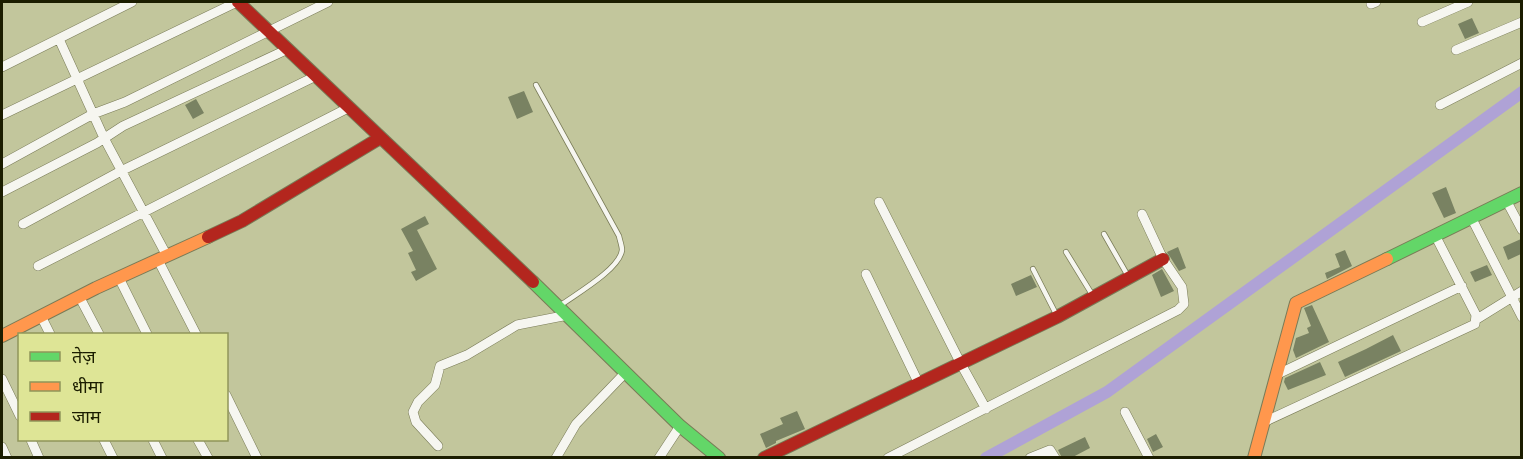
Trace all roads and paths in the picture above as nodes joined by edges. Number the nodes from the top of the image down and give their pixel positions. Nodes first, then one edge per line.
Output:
1 (132, 2) edge
2 (238, 2) edge
3 (328, 2) edge
4 (1468, 2) edge
5 (1422, 22) dead end
6 (1521, 22) edge
7 (269, 31) junction
8 (59, 39) junction
9 (288, 49) junction
10 (1456, 50) dead end
11 (1521, 63) edge
12 (2, 67) edge
13 (316, 76) junction
14 (76, 77) junction
15 (536, 85) dead end
16 (1440, 105) dead end
17 (348, 108) junction
18 (93, 114) junction
19 (2, 115) edge
20 (104, 138) junction
21 (380, 138) junction
22 (2, 164) edge
23 (121, 171) junction
24 (2, 192) edge
25 (1521, 194) edge
26 (1506, 200) junction
27 (879, 202) dead end
28 (143, 212) junction
29 (1142, 214) dead end
30 (1471, 217) junction
31 (23, 224) dead end
32 (1521, 230) edge
33 (1104, 234) dead end
34 (1435, 235) junction
35 (1066, 252) dead end
36 (163, 258) junction
37 (1163, 259) junction
38 (38, 266) dead end
39 (1033, 268) dead end
40 (866, 274) dead end
41 (119, 278) junction
42 (1130, 278) junction
43 (1462, 286) junction
44 (1521, 291) edge
45 (1094, 296) junction
46 (79, 297) junction
47 (1511, 297) junction
48 (563, 311) junction
49 (41, 316) junction
50 (1057, 317) junction
51 (1521, 317) edge
52 (1477, 319) junction
53 (50, 333) edge
54 (98, 333) edge
55 (146, 333) edge
56 (196, 333) edge
57 (2, 336) edge
58 (961, 364) junction
59 (626, 372) junction
60 (1278, 374) junction
61 (2, 379) edge
62 (919, 384) junction
63 (228, 399) edge
64 (986, 409) junction
65 (18, 412) edge
66 (1125, 412) dead end
67 (1266, 421) junction
68 (680, 426) junction
69 (31, 441) edge
70 (104, 441) edge
71 (154, 441) edge
72 (199, 441) edge
73 (438, 446) dead end
74 (2, 447) edge
75 (7, 458) edge
76 (39, 458) edge
77 (113, 458) edge
78 (162, 458) edge
79 (208, 458) edge
80 (257, 458) edge
81 (556, 458) edge
82 (659, 458) edge
83 (719, 458) edge
84 (764, 458) edge
85 (888, 458) edge
86 (1030, 458) edge
87 (1055, 458) edge
88 (1149, 458) edge
89 (1254, 458) edge

1 - 8 street
2 - 7 street
2 - 14 street
3 - 7 street
4 - 5 street
6 - 10 street
7 - 9 street
7 - 18 street
8 - 12 street
8 - 14 street
9 - 13 street
9 - 20 street
11 - 16 street
13 - 17 street
13 - 23 street
14 - 18 street
14 - 19 street
15 - 48 lane
17 - 21 street
17 - 28 street
18 - 20 street
18 - 22 street
20 - 23 street
20 - 24 street
21 - 36 street
21 - 48 street
23 - 28 street
23 - 31 street
25 - 26 street
26 - 30 street
26 - 32 street
27 - 58 street
28 - 36 street
28 - 38 street
29 - 37 street
30 - 34 street
30 - 47 street
33 - 42 lane
34 - 43 street
34 - 60 street
35 - 45 lane
36 - 41 street
36 - 56 street
37 - 42 street
37 - 64 street
39 - 50 lane
40 - 62 street
41 - 46 street
41 - 55 street
42 - 45 street
43 - 52 street
43 - 60 street
44 - 47 street
45 - 50 street
46 - 49 street
46 - 54 street
47 - 51 street
47 - 52 street
48 - 59 street
48 - 73 street
49 - 53 street
49 - 57 street
50 - 58 street
52 - 67 street
58 - 62 street
58 - 64 street
59 - 68 street
59 - 81 street
60 - 67 street
61 - 65 street
62 - 84 street
63 - 80 street
64 - 85 street
66 - 88 street
67 - 89 street
68 - 82 street
68 - 83 street
69 - 76 street
70 - 77 street
71 - 78 street
72 - 79 street
74 - 75 street
86 - 87 street

